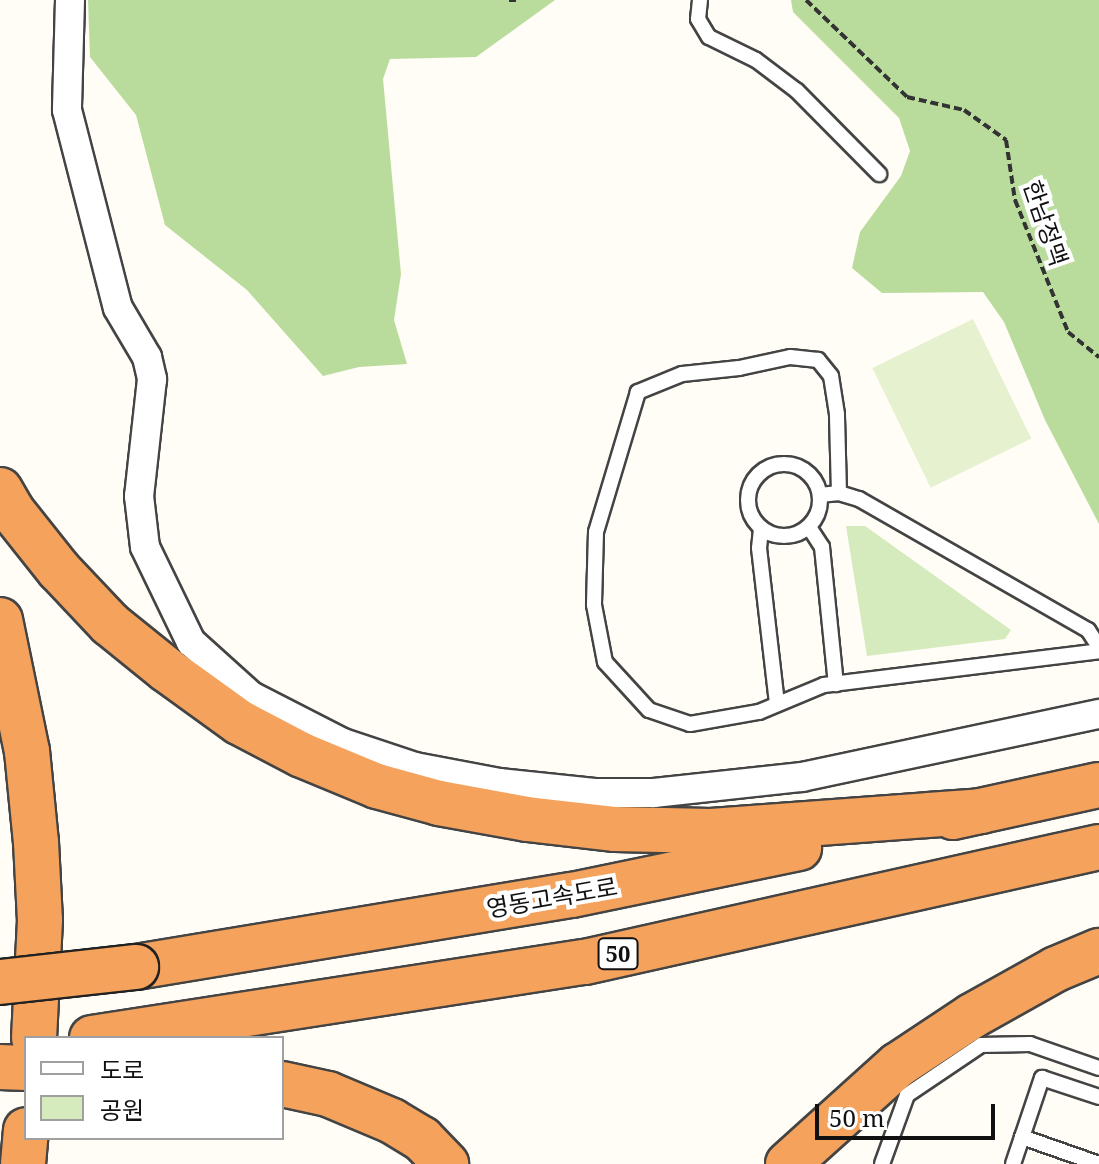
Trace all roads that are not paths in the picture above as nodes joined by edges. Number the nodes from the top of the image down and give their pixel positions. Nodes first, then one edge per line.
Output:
1 (70, 0) edge
2 (700, 0) edge
3 (879, 174) dead end
4 (0, 490) edge
5 (839, 493) junction
6 (820, 495) junction
7 (809, 527) junction
8 (761, 529) junction
9 (0, 620) edge
10 (1099, 649) edge
11 (836, 684) junction
12 (777, 704) junction
13 (1099, 714) edge
14 (1099, 785) edge
15 (981, 811) junction
16 (1099, 847) edge
17 (1099, 951) edge
18 (0, 982) edge
19 (34, 1036) edge
20 (112, 1036) edge
21 (24, 1045) edge
22 (0, 1048) edge
23 (0, 1067) edge
24 (24, 1068) edge
25 (1099, 1068) edge
26 (284, 1084) edge
27 (1099, 1097) edge
28 (1022, 1137) junction
29 (25, 1140) edge
30 (23, 1164) edge
31 (446, 1164) edge
32 (788, 1164) edge
33 (882, 1164) edge
34 (1013, 1164) edge
35 (1099, 1164) edge

1 - 13 street
2 - 3 lane
4 - 15 highway
5 - 6 lane
5 - 10 lane
5 - 12 lane
6 - 7 lane
6 - 8 lane
7 - 8 lane
7 - 11 lane
8 - 12 lane
9 - 19 highway
10 - 11 lane
11 - 12 lane
14 - 15 highway, 영동고속도로
15 - 18 highway, 영동고속도로, bridge
16 - 20 highway, 50
17 - 32 highway
21 - 22 highway
23 - 24 highway
25 - 33 lane
26 - 31 highway
27 - 28 lane
28 - 34 lane
28 - 35 lane
29 - 30 highway

